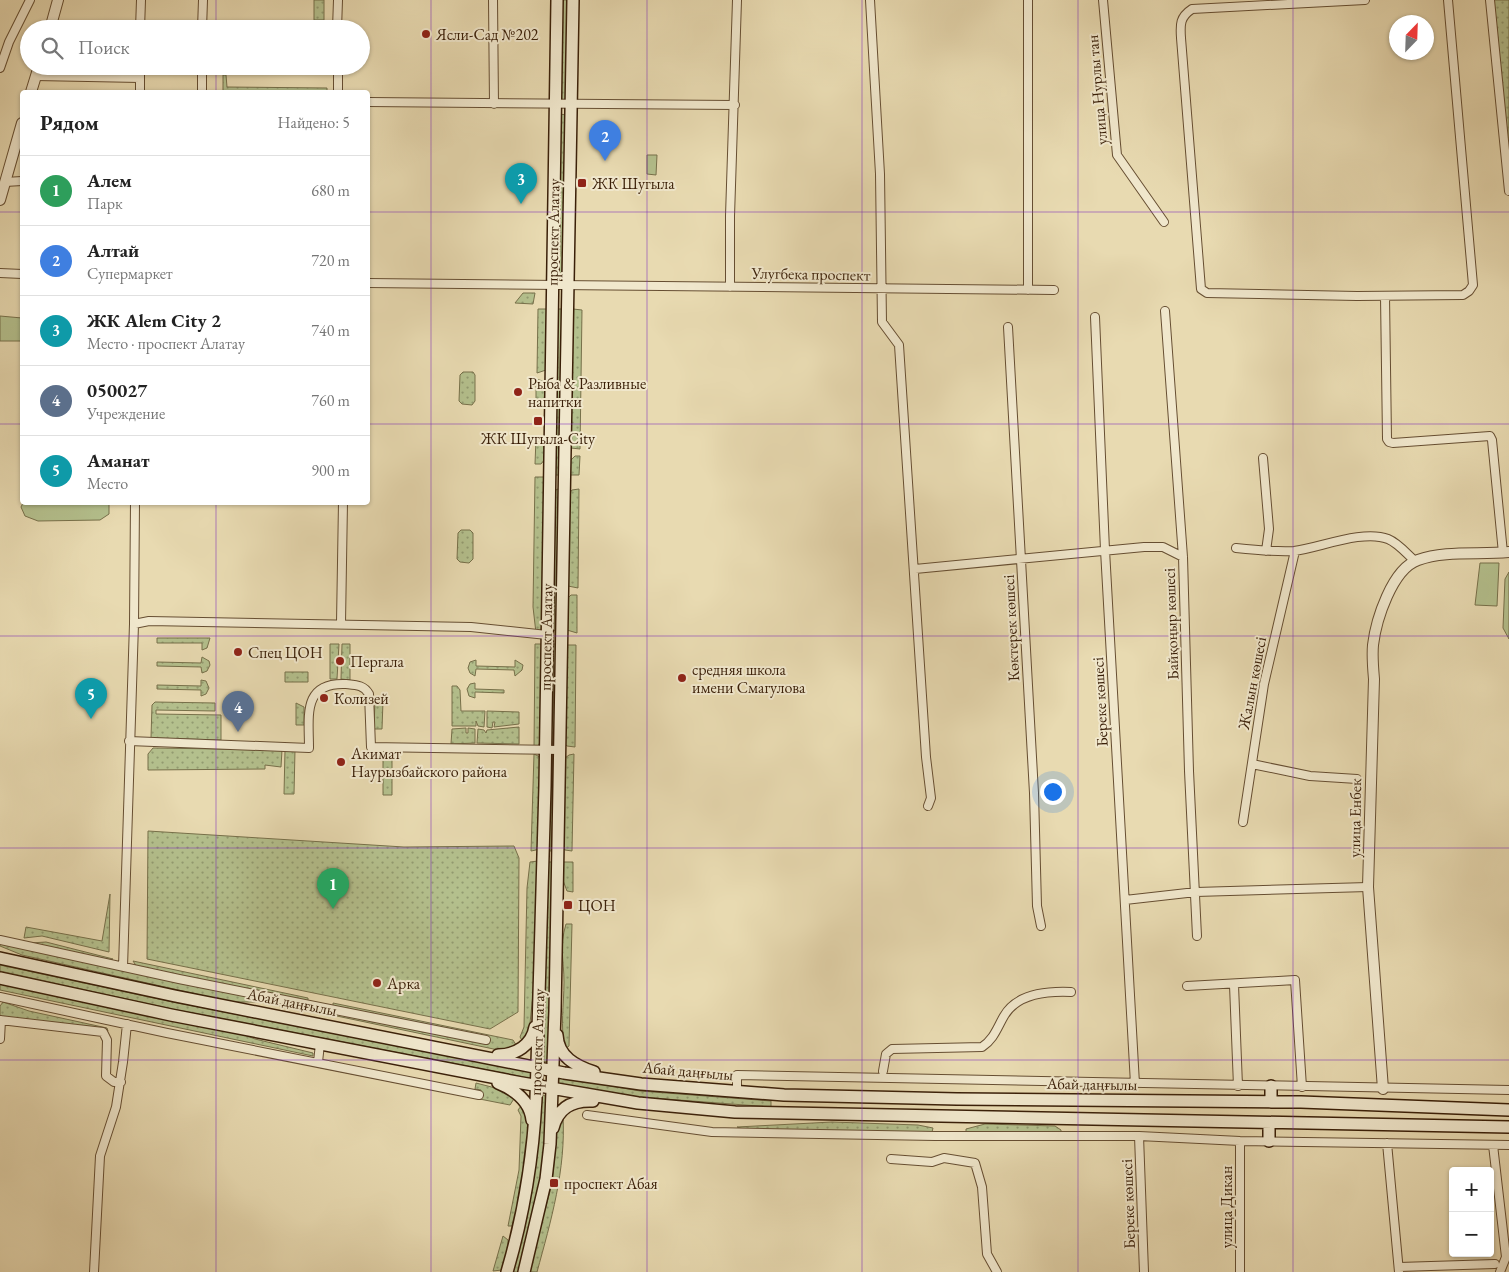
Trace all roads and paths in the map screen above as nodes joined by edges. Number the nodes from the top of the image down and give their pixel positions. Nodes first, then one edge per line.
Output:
1 (30, 0) edge
2 (58, 0) edge
3 (141, 0) edge
4 (203, 0) edge
5 (338, 0) edge
6 (493, 0) edge
7 (557, 0) edge
8 (573, 0) edge
9 (737, 0) edge
10 (870, 0) edge
11 (1028, 0) edge
12 (1103, 0) edge
13 (1365, 0) edge
14 (1448, 0) edge
15 (1490, 0) edge
16 (52, 20) edge
17 (140, 20) edge
18 (202, 20) edge
19 (337, 20) edge
20 (0, 68) edge
21 (36, 75) edge
22 (96, 75) edge
23 (202, 75) edge
24 (338, 75) edge
25 (140, 78) joint
26 (32, 90) edge
27 (140, 90) edge
28 (202, 90) edge
29 (338, 90) edge
30 (370, 102) edge
31 (494, 104) junction
32 (555, 105) junction
33 (571, 105) junction
34 (735, 105) junction
35 (20, 129) edge
36 (20, 181) edge
37 (3, 184) edge
38 (1509, 191) edge
39 (0, 200) edge
40 (1164, 222) dead end
41 (0, 273) edge
42 (20, 274) edge
43 (370, 283) edge
44 (552, 285) junction
45 (568, 285) junction
46 (730, 287) junction
47 (880, 288) junction
48 (1028, 290) junction
49 (1054, 290) dead end
50 (1385, 296) junction
51 (1165, 311) dead end
52 (1096, 317) dead end
53 (1008, 327) dead end
54 (1263, 458) dead end
55 (549, 484) junction
56 (565, 485) junction
57 (135, 505) edge
58 (343, 505) edge
59 (1236, 548) dead end
60 (1105, 550) junction
61 (1296, 550) junction
62 (1266, 551) junction
63 (1506, 552) edge
64 (1183, 557) junction
65 (1022, 558) junction
66 (1415, 561) junction
67 (914, 569) junction
68 (342, 623) junction
69 (134, 624) junction
70 (547, 635) junction
71 (563, 636) junction
72 (129, 741) junction
73 (545, 750) junction
74 (561, 750) junction
75 (1252, 764) junction
76 (1357, 779) dead end
77 (928, 806) dead end
78 (1243, 822) dead end
79 (1368, 887) junction
80 (1196, 892) junction
81 (1125, 900) junction
82 (1041, 926) dead end
83 (1197, 936) dead end
84 (0, 940) edge
85 (0, 958) edge
86 (123, 967) junction
87 (0, 978) edge
88 (1234, 985) junction
89 (1188, 986) dead end
90 (1071, 992) dead end
91 (0, 997) edge
92 (326, 1007) junction
93 (539, 1008) junction
94 (556, 1011) junction
95 (1, 1020) edge
96 (127, 1024) junction
97 (323, 1025) junction
98 (0, 1039) edge
99 (486, 1040) dead end
100 (320, 1044) junction
101 (479, 1055) junction
102 (318, 1062) junction
103 (537, 1067) junction
104 (552, 1070) junction
105 (883, 1071) dead end
106 (475, 1074) junction
107 (121, 1082) junction
108 (641, 1084) junction
109 (1135, 1084) junction
110 (536, 1086) junction
111 (1238, 1086) junction
112 (1271, 1086) junction
113 (1302, 1087) junction
114 (551, 1088) junction
115 (1383, 1088) junction
116 (1509, 1090) edge
117 (737, 1092) junction
118 (479, 1095) dead end
119 (784, 1095) junction
120 (1271, 1102) junction
121 (638, 1103) junction
122 (1509, 1110) edge
123 (783, 1113) junction
124 (587, 1115) dead end
125 (1268, 1123) junction
126 (1509, 1127) edge
127 (1140, 1136) junction
128 (1240, 1141) junction
129 (1270, 1141) junction
130 (1387, 1143) junction
131 (534, 1144) junction
132 (550, 1144) junction
133 (1493, 1145) junction
134 (1509, 1145) edge
135 (892, 1159) dead end
136 (1495, 1264) dead end
137 (1399, 1269) edge
138 (94, 1272) edge
139 (507, 1272) edge
140 (524, 1272) edge
141 (997, 1272) edge
142 (1144, 1272) edge
143 (1240, 1272) edge
144 (1500, 1272) edge

1 - 20 street
2 - 16 street
3 - 17 street
4 - 18 street
5 - 19 street
6 - 31 street
7 - 32 main road, проспект Алатау
8 - 33 main road, проспект Алатау
9 - 34 street
10 - 47 street
11 - 48 street
12 - 40 street, улица Нурлы тан
13 - 50 street
14 - 50 street
15 - 38 street
21 - 26 street
22 - 25 street
23 - 28 street
24 - 29 street
25 - 27 street
30 - 31 street
31 - 32 street
32 - 33 street
32 - 44 main road, проспект Алатау
33 - 34 street
33 - 45 main road, проспект Алатау
34 - 46 street
35 - 37 street
36 - 37 street
37 - 39 street
41 - 42 street
43 - 44 street
44 - 45 street, Улугбека проспект
44 - 55 main road, проспект Алатау
45 - 46 street, Улугбека проспект
45 - 56 main road, проспект Алатау
46 - 47 street, Улугбека проспект
47 - 48 street, Улугбека проспект
47 - 67 street
48 - 49 street, Улугбека проспект
50 - 63 street
51 - 64 street, Байқоңыр көшесі
52 - 60 street, Береке көшесі
53 - 65 street, Көктерек көшесі
54 - 62 street
55 - 56 main road
55 - 70 main road, проспект Алатау
56 - 71 main road, проспект Алатау
57 - 69 street
58 - 68 street
59 - 62 street
60 - 64 street
60 - 65 street
60 - 81 street, Береке көшесі
61 - 62 street
61 - 66 street
61 - 75 street, Жалын көшесі
63 - 66 street
64 - 80 street, Байқоңыр көшесі
65 - 67 street
65 - 82 street, Көктерек көшесі
66 - 79 street, улица Енбек
67 - 77 street
68 - 69 street
68 - 70 street
69 - 72 street
70 - 71 main road
70 - 73 main road, проспект Алатау
71 - 74 main road, проспект Алатау
72 - 73 street
72 - 86 street
73 - 74 street
73 - 93 main road, проспект Алатау
74 - 94 main road, проспект Алатау
75 - 76 street
75 - 78 street, Жалын көшесі
79 - 80 street
79 - 115 street, улица Енбек
80 - 81 street
80 - 83 street, Байқоңыр көшесі
81 - 109 street, Береке көшесі
84 - 86 street
85 - 97 main road, Абай даңғылы
86 - 92 street
87 - 100 main road
88 - 89 street
88 - 111 street
88 - 113 street
90 - 105 street
91 - 96 street
92 - 97 street
92 - 99 street
93 - 101 main road
93 - 103 main road, проспект Алатау
94 - 104 main road, проспект Алатау
94 - 108 main road
95 - 98 street
95 - 107 street
96 - 102 street
96 - 107 street
97 - 101 main road, Абай даңғылы
100 - 102 street
100 - 106 main road
101 - 103 main road, Абай даңғылы
102 - 118 street
103 - 104 main road, Абай даңғылы
103 - 110 main road, проспект Алатау
104 - 108 main road, Абай даңғылы
104 - 114 main road, проспект Алатау
106 - 110 main road
106 - 131 main road
107 - 138 street
108 - 117 main road, Абай даңғылы
109 - 111 street
109 - 117 street
110 - 114 main road
110 - 131 main road, проспект Алатау
111 - 112 street
112 - 113 street
112 - 120 main road
113 - 115 street
114 - 121 main road
114 - 132 main road, проспект Алатау
115 - 116 street
117 - 119 main road, Абай даңғылы
119 - 120 main road, Абай даңғылы
119 - 123 main road
120 - 122 main road, Абай даңғылы
121 - 123 main road
121 - 132 main road
123 - 125 main road
124 - 127 street
125 - 126 main road
125 - 129 main road
127 - 128 street
127 - 142 street, Береке көшесі
128 - 129 street
128 - 143 street, улица Дикан
129 - 130 street
130 - 133 street
130 - 137 street
131 - 139 main road, проспект Алатау
132 - 140 main road, проспект Алатау
133 - 134 street
133 - 144 street
135 - 141 street
136 - 137 street

